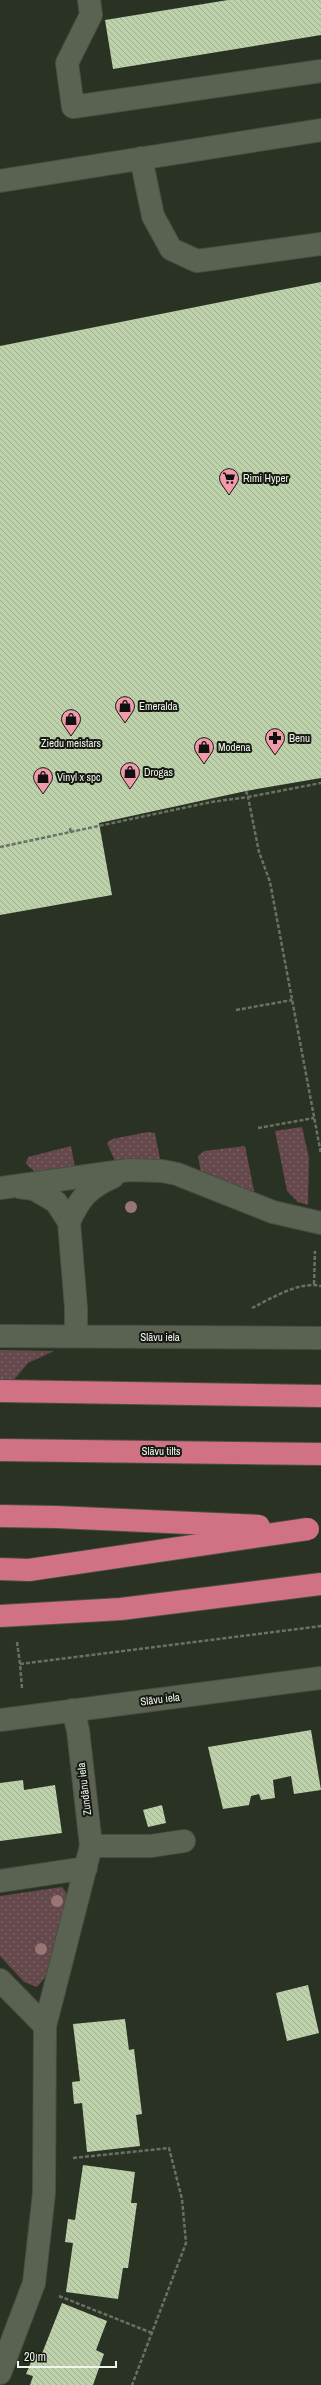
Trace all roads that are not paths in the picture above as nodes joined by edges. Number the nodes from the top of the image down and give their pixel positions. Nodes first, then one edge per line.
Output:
1 (89, 0) edge
2 (321, 72) edge
3 (321, 130) edge
4 (141, 158) junction
5 (0, 181) edge
6 (321, 244) edge
7 (129, 1170) junction
8 (6, 1187) edge
9 (69, 1222) junction
10 (321, 1223) edge
11 (0, 1336) edge
12 (76, 1336) junction
13 (321, 1338) edge
14 (0, 1391) edge
15 (321, 1396) edge
16 (0, 1450) edge
17 (321, 1454) edge
18 (0, 1516) edge
19 (0, 1569) edge
20 (321, 1584) edge
21 (0, 1616) edge
22 (321, 1678) edge
23 (73, 1710) junction
24 (0, 1720) edge
25 (184, 1841) dead end
26 (91, 1846) junction
27 (86, 1868) junction
28 (0, 1881) edge
29 (0, 1980) edge
30 (46, 2026) junction
31 (0, 2373) edge

1 - 2 street
3 - 4 street
4 - 5 street
4 - 6 street
7 - 8 street
7 - 9 street
7 - 10 street
8 - 9 street
9 - 12 street
11 - 12 street, Slāvu iela
12 - 13 street, Slāvu iela
14 - 15 highway, bridge
16 - 17 highway, Slāvu tilts, bridge
18 - 19 highway, bridge
20 - 21 highway, bridge
22 - 23 street, Slāvu iela
23 - 24 street, Slāvu iela
23 - 26 street, Zundānu iela
25 - 26 street
26 - 27 street, Zundānu iela
27 - 28 street
27 - 30 street, Zundānu iela
29 - 30 street
30 - 31 street, Zundānu iela

